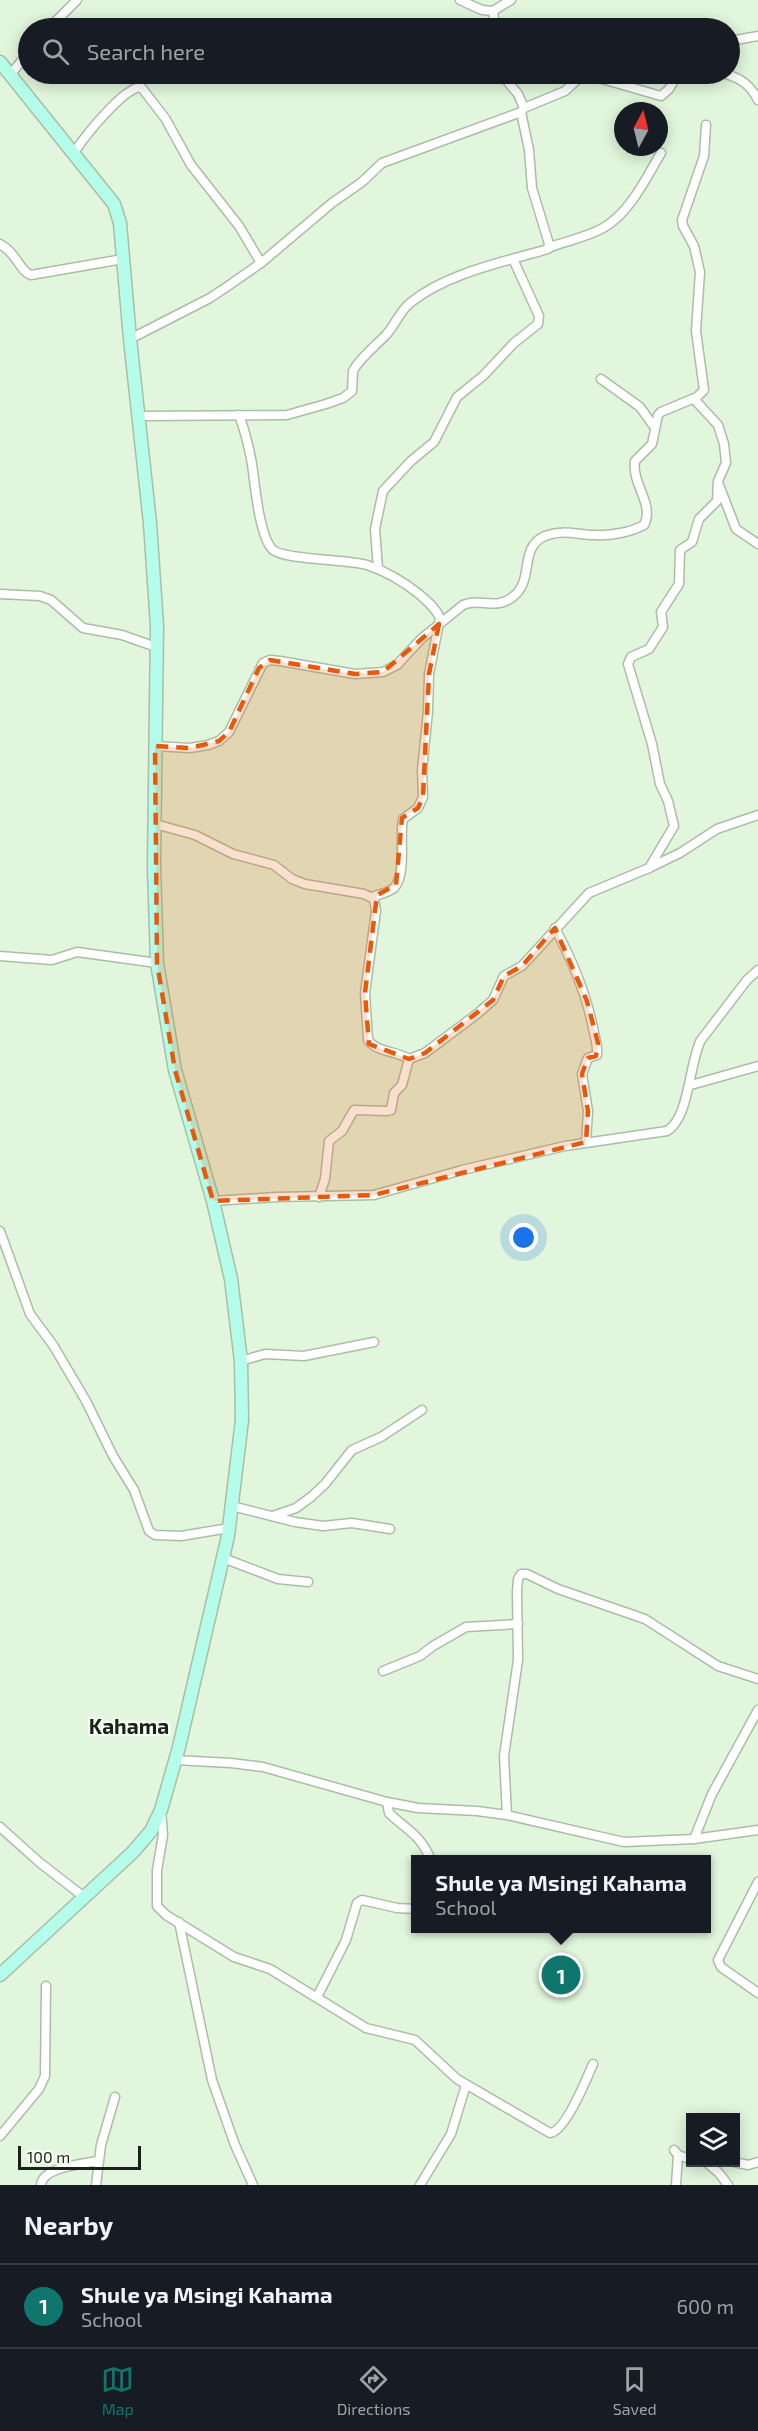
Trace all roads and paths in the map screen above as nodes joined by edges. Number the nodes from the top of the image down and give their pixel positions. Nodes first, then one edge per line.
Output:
1 (77, 0) edge
2 (460, 0) edge
3 (511, 0) edge
4 (493, 10) junction
5 (59, 18) edge
6 (494, 18) edge
7 (758, 36) edge
8 (740, 39) edge
9 (0, 62) edge
10 (18, 65) edge
11 (11, 74) junction
12 (740, 79) edge
13 (18, 83) edge
14 (19, 84) edge
15 (510, 84) edge
16 (572, 84) edge
17 (622, 84) edge
18 (672, 84) edge
19 (758, 100) edge
20 (523, 110) junction
21 (706, 125) dead end
22 (74, 153) junction
23 (659, 156) edge
24 (0, 244) edge
25 (549, 247) junction
26 (513, 259) junction
27 (123, 260) junction
28 (261, 262) junction
29 (130, 339) junction
30 (601, 379) dead end
31 (694, 399) junction
32 (138, 416) junction
33 (238, 416) junction
34 (656, 429) junction
35 (718, 481) junction
36 (758, 544) edge
37 (378, 569) junction
38 (0, 594) edge
39 (440, 624) junction
40 (156, 647) junction
41 (155, 746) junction
42 (758, 815) edge
43 (155, 824) junction
44 (649, 868) junction
45 (372, 897) junction
46 (555, 928) junction
47 (0, 956) edge
48 (157, 963) junction
49 (758, 970) edge
50 (409, 1059) junction
51 (758, 1066) edge
52 (691, 1084) junction
53 (586, 1142) junction
54 (319, 1197) junction
55 (213, 1201) junction
56 (0, 1232) edge
57 (374, 1342) dead end
58 (241, 1361) junction
59 (422, 1410) dead end
60 (232, 1506) junction
61 (273, 1516) junction
62 (229, 1528) junction
63 (390, 1529) dead end
64 (223, 1558) junction
65 (308, 1582) dead end
66 (518, 1624) junction
67 (383, 1671) dead end
68 (758, 1678) edge
69 (758, 1710) edge
70 (175, 1760) junction
71 (387, 1802) junction
72 (161, 1810) junction
73 (507, 1815) junction
74 (0, 1827) edge
75 (758, 1830) edge
76 (694, 1839) junction
77 (429, 1855) edge
78 (758, 1882) edge
79 (84, 1897) junction
80 (411, 1909) edge
81 (179, 1922) junction
82 (0, 1975) edge
83 (46, 1986) dead end
84 (758, 1993) edge
85 (317, 1996) junction
86 (593, 2064) dead end
87 (466, 2085) junction
88 (115, 2097) dead end
89 (0, 2136) edge
90 (686, 2157) edge
91 (98, 2161) junction
92 (758, 2162) edge
93 (740, 2164) edge
94 (712, 2167) edge
95 (40, 2185) edge
96 (96, 2185) edge
97 (253, 2185) edge
98 (420, 2185) edge
99 (676, 2185) edge
100 (728, 2185) edge

1 - 5 street
2 - 4 street
3 - 4 street
4 - 6 street
7 - 8 street
9 - 11 main road
10 - 11 street
11 - 13 main road
12 - 19 street
14 - 22 main road
15 - 20 street
16 - 20 street
17 - 18 street
20 - 25 street
20 - 28 street
21 - 31 street
22 - 27 main road
22 - 28 street
23 - 25 street
24 - 27 street
25 - 26 street
26 - 33 street
26 - 37 street
27 - 29 main road
28 - 29 street
29 - 32 main road
30 - 34 street
31 - 34 street
31 - 35 street
32 - 33 street
32 - 40 main road
33 - 37 street
34 - 39 street
35 - 36 street
35 - 44 street
37 - 39 street
38 - 40 street
39 - 41 street
39 - 45 street
40 - 41 main road
41 - 43 main road
42 - 44 street
43 - 45 street
43 - 48 main road
44 - 46 street
45 - 50 street
46 - 50 street
46 - 53 street
47 - 48 street
48 - 55 main road
49 - 52 street
50 - 54 street
51 - 52 street
52 - 53 street
53 - 54 street
54 - 55 street
55 - 58 main road
56 - 62 street
57 - 58 street
58 - 60 main road
59 - 61 street
60 - 61 street
60 - 62 main road
61 - 63 street
62 - 64 main road
64 - 65 street
64 - 70 main road
66 - 67 street
66 - 68 street
66 - 73 street
69 - 76 street
70 - 71 street
70 - 72 main road
71 - 73 street
71 - 77 street
72 - 79 main road
72 - 81 street
73 - 76 street
74 - 79 street
75 - 76 street
78 - 84 street
79 - 82 main road
80 - 85 street
81 - 85 street
81 - 97 street
83 - 89 street
85 - 87 street
86 - 87 street
87 - 98 street
88 - 91 street
90 - 99 street
91 - 95 street
91 - 96 street
92 - 93 street
94 - 100 street

